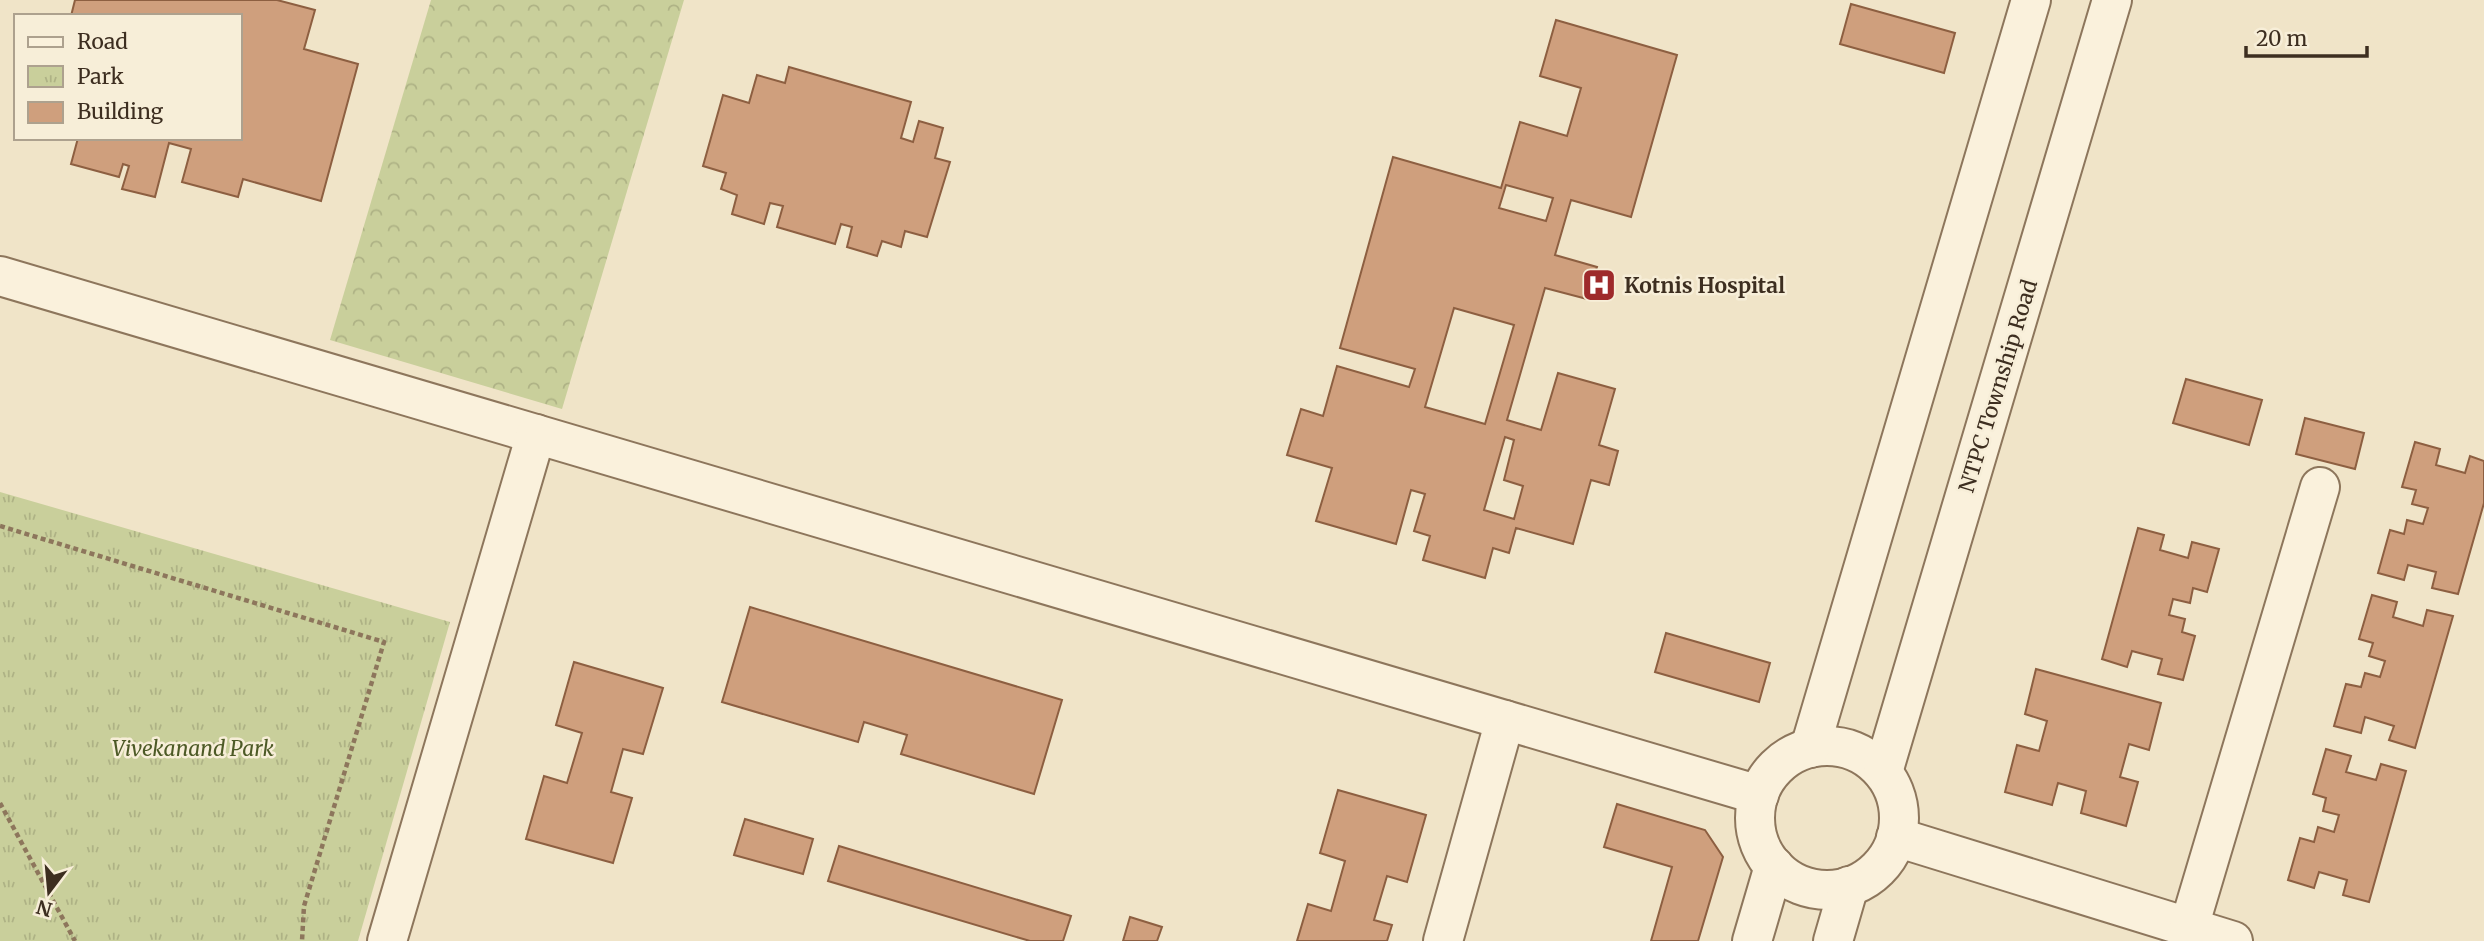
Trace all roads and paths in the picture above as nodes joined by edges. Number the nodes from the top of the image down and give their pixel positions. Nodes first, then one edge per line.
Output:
1 (2031, 0) edge
2 (2112, 0) edge
3 (0, 276) edge
4 (536, 434) junction
5 (2320, 487) dead end
6 (0, 526) edge
7 (1505, 720) junction
8 (1810, 748) junction
9 (1883, 772) junction
10 (1759, 795) junction
11 (0, 803) edge
12 (1896, 837) junction
13 (1774, 866) junction
14 (1849, 886) junction
15 (2189, 928) junction
16 (75, 941) edge
17 (302, 941) edge
18 (387, 941) edge
19 (1443, 941) edge
20 (1752, 941) edge
21 (1833, 941) edge
22 (2233, 941) edge

1 - 8 street
2 - 9 street, NTPC Township Road
3 - 4 street
4 - 7 street
4 - 18 street
5 - 15 street
6 - 17 path
7 - 10 street
7 - 19 street
8 - 9 street
8 - 10 street
9 - 12 street
10 - 13 street
11 - 16 path
12 - 14 street
12 - 15 street
13 - 14 street
13 - 20 street
14 - 21 street
15 - 22 street

